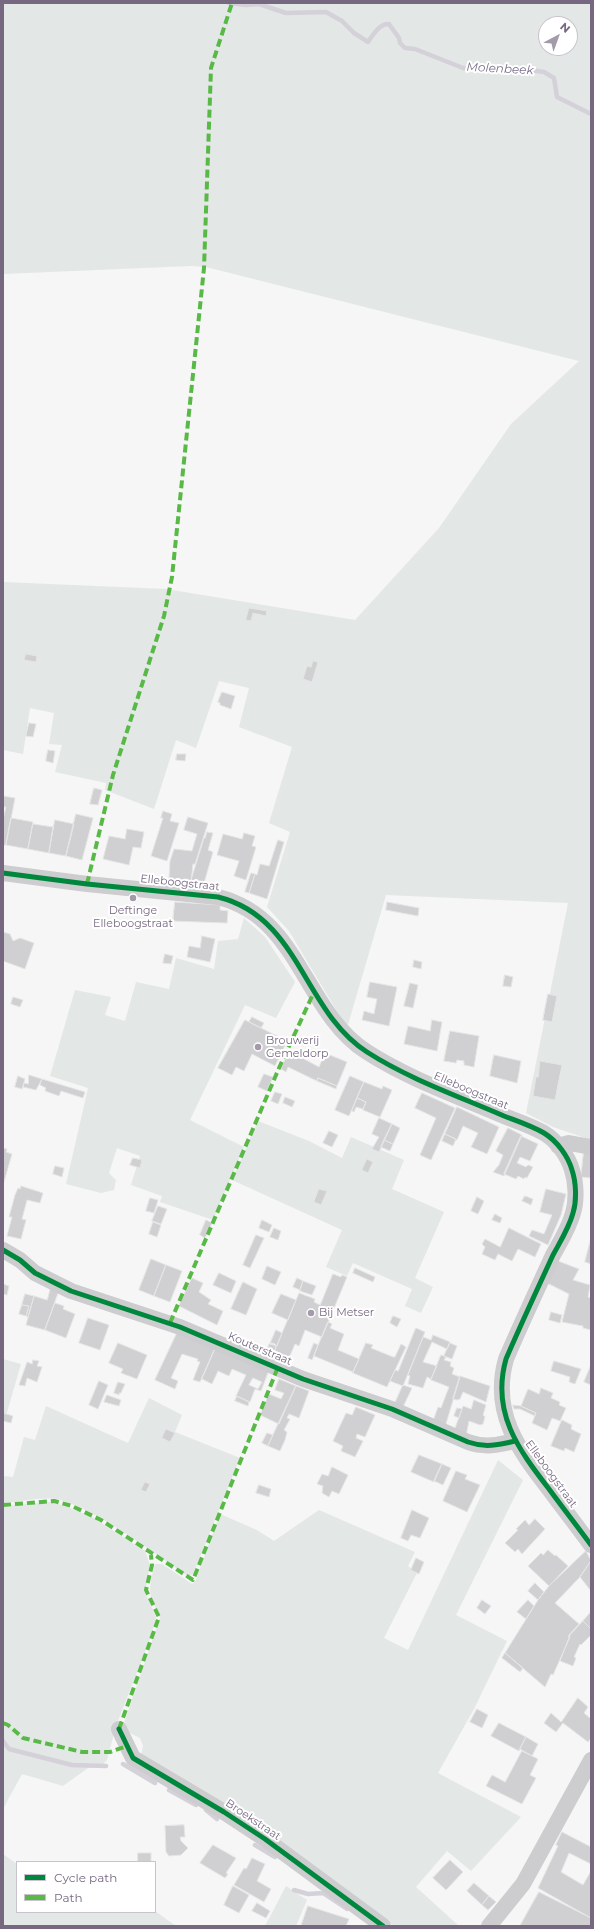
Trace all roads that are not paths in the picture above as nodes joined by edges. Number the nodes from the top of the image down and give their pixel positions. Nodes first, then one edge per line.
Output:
1 (3, 873) edge
2 (558, 1146) junction
3 (591, 1147) edge
4 (3, 1250) edge
5 (515, 1441) junction
6 (591, 1545) edge
7 (119, 1729) dead end
8 (591, 1760) edge
9 (383, 1926) edge
10 (489, 1926) edge

1 - 2 street, Elleboogstraat
2 - 3 street
2 - 5 street, Elleboogstraat
4 - 5 street, Kouterstraat
5 - 6 street, Elleboogstraat
7 - 9 street, Broekstraat
8 - 10 street

